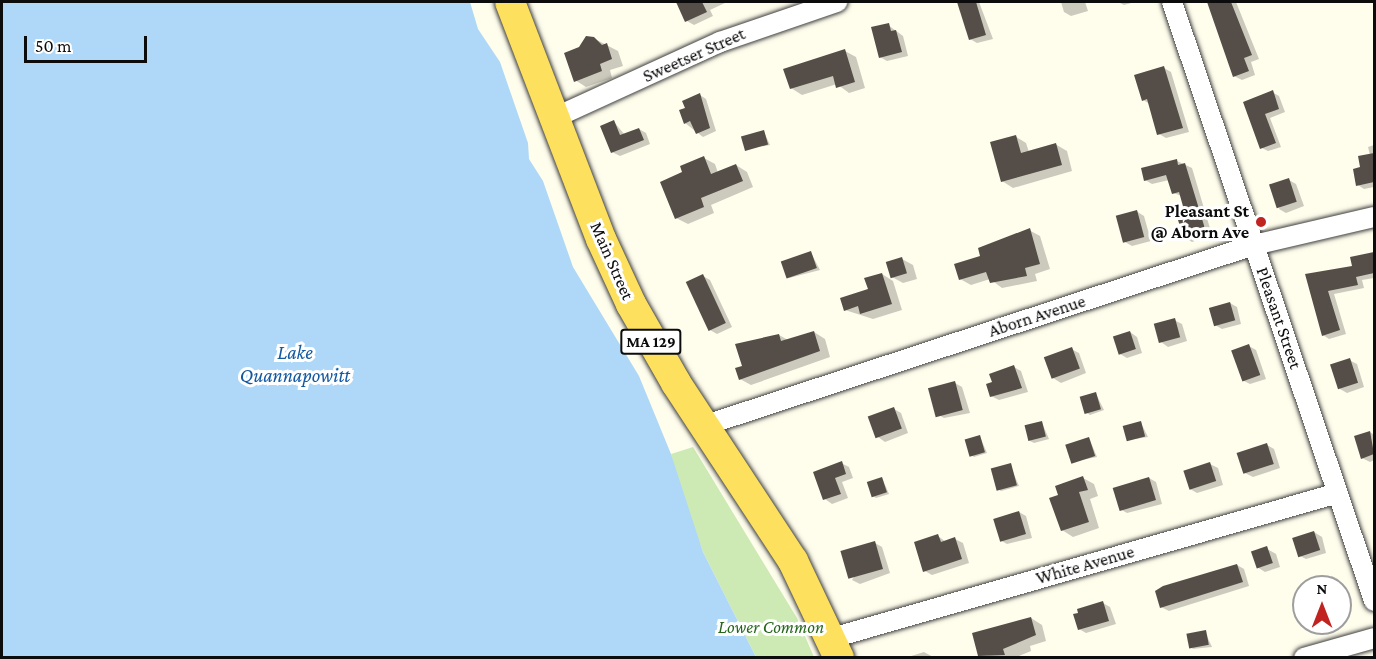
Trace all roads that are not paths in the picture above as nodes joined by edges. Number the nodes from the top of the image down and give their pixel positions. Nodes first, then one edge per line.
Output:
1 (510, 2) edge
2 (837, 2) edge
3 (1173, 2) edge
4 (554, 118) junction
5 (1374, 217) edge
6 (1254, 245) junction
7 (703, 426) junction
8 (1338, 493) junction
9 (1374, 601) edge
10 (1374, 638) edge
11 (836, 648) edge
12 (1304, 657) edge

1 - 4 main road, Main Street / MA 129
2 - 4 street, Sweetser Street
3 - 6 street, Pleasant Street
4 - 7 main road, Main Street / MA 129
5 - 6 street, Aborn Avenue
6 - 7 street, Aborn Avenue
6 - 8 street, Pleasant Street
7 - 11 main road, Main Street / MA 129
8 - 9 street, Pleasant Street
8 - 11 street, White Avenue
10 - 12 street

